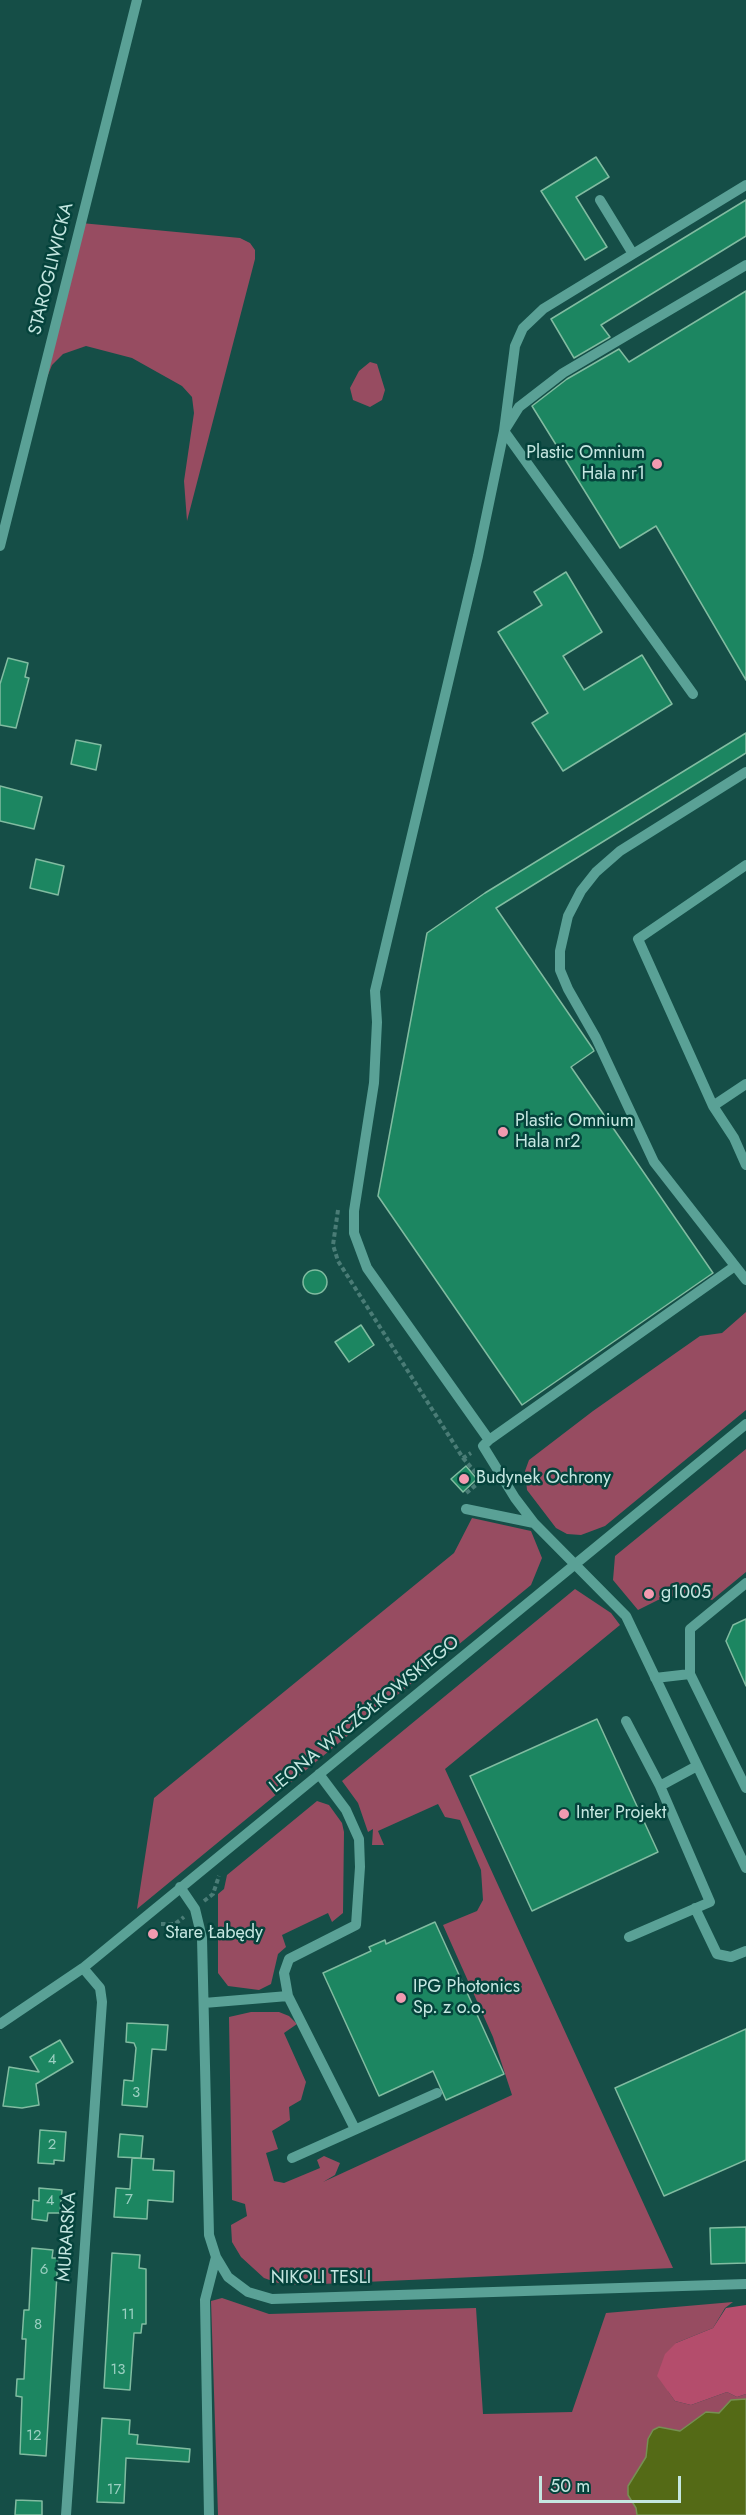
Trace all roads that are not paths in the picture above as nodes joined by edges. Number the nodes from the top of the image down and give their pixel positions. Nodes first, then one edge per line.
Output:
1 (137, 0) edge
2 (746, 185) edge
3 (600, 200) dead end
4 (633, 254) junction
5 (746, 265) edge
6 (504, 431) junction
7 (0, 546) edge
8 (693, 694) dead end
9 (746, 772) edge
10 (746, 865) edge
11 (746, 1084) edge
12 (713, 1106) junction
13 (746, 1165) edge
14 (735, 1266) junction
15 (746, 1280) edge
16 (746, 1424) edge
17 (489, 1440) junction
18 (466, 1509) dead end
19 (534, 1523) junction
20 (574, 1565) junction
21 (746, 1582) edge
22 (690, 1674) junction
23 (655, 1678) junction
24 (626, 1721) dead end
25 (697, 1766) junction
26 (319, 1774) junction
27 (660, 1786) junction
28 (746, 1788) edge
29 (746, 1868) edge
30 (180, 1887) junction
31 (694, 1908) junction
32 (629, 1937) dead end
33 (746, 1951) edge
34 (83, 1968) junction
35 (288, 1996) junction
36 (204, 2003) junction
37 (0, 2024) edge
38 (437, 2093) dead end
39 (355, 2129) junction
40 (292, 2158) dead end
41 (216, 2257) junction
42 (746, 2284) edge
43 (66, 2515) edge
44 (209, 2515) edge

1 - 7 street, STAROGLIWICKA
2 - 4 street
3 - 4 street
4 - 6 street
5 - 6 street
6 - 8 street
6 - 17 street
9 - 14 street
10 - 12 street
11 - 12 street
12 - 13 street
14 - 15 street
14 - 17 street
16 - 20 street, LEONA WYCZÓŁKOWSKIEGO
17 - 19 street
18 - 19 street
19 - 20 street
20 - 23 street
20 - 26 street, LEONA WYCZÓŁKOWSKIEGO
21 - 22 street
22 - 23 street
22 - 28 street
23 - 25 street
24 - 27 street
25 - 27 street
25 - 29 street
26 - 30 street, LEONA WYCZÓŁKOWSKIEGO
26 - 35 street
27 - 31 street
30 - 34 street, LEONA WYCZÓŁKOWSKIEGO
30 - 36 street, NIKOLI TESLI
31 - 32 street
31 - 33 street
34 - 37 street, LEONA WYCZÓŁKOWSKIEGO
34 - 43 street, MURARSKA
35 - 36 street
35 - 39 street
36 - 41 street, NIKOLI TESLI
38 - 39 street
39 - 40 street
41 - 42 street, NIKOLI TESLI
41 - 44 street

